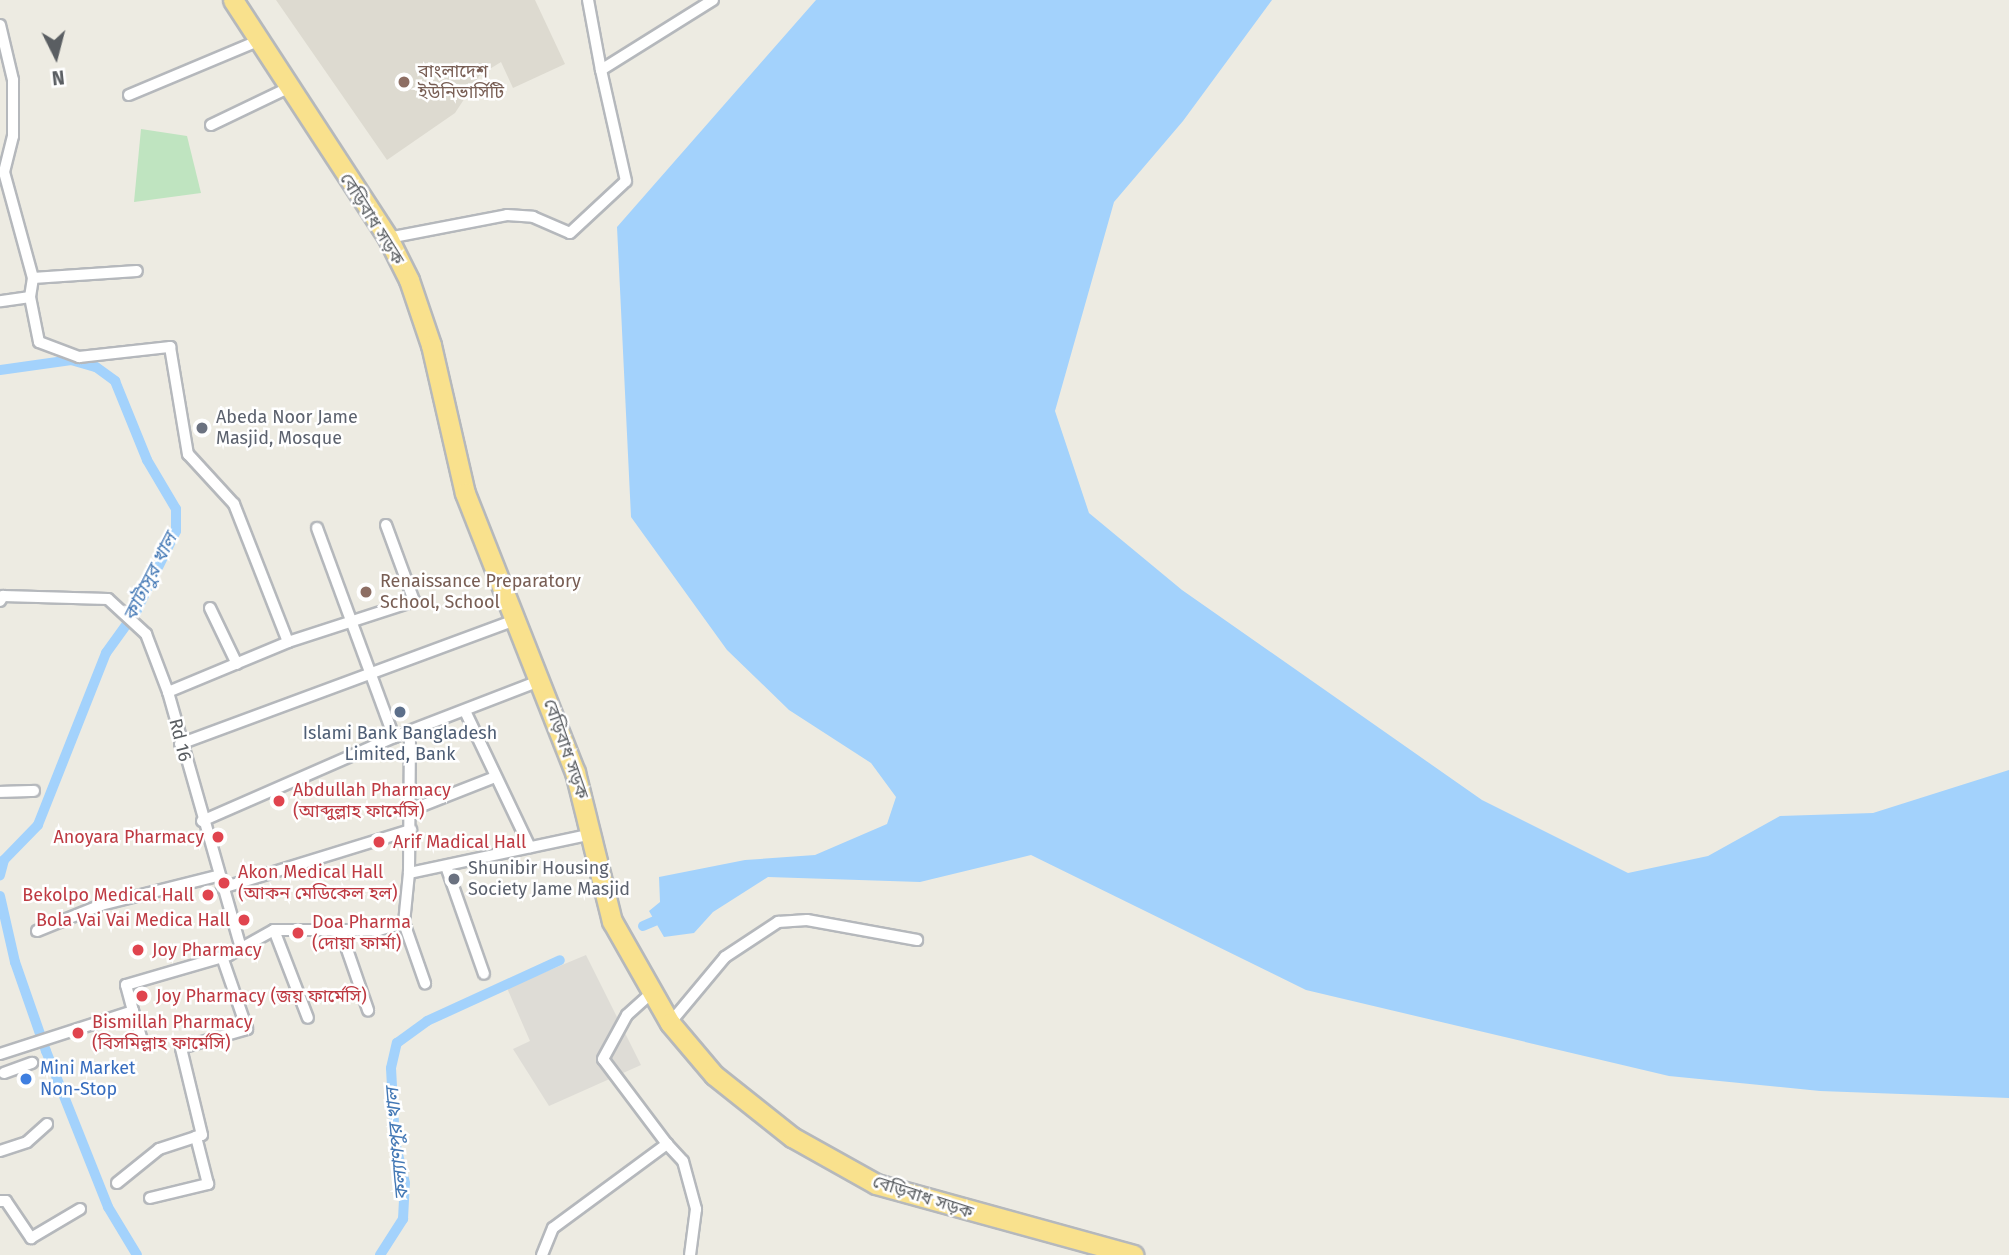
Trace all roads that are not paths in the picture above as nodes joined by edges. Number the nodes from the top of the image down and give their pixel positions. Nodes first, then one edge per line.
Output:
1 (233, 0) edge
2 (588, 0) edge
3 (713, 0) edge
4 (697, 4) edge
5 (0, 25) edge
6 (258, 41) junction
7 (601, 70) junction
8 (288, 88) junction
9 (129, 95) dead end
10 (211, 125) dead end
11 (388, 238) junction
12 (137, 271) dead end
13 (33, 278) junction
14 (30, 297) junction
15 (0, 301) edge
16 (386, 525) dead end
17 (317, 528) dead end
18 (0, 601) edge
19 (210, 608) dead end
20 (516, 620) junction
21 (349, 621) junction
22 (288, 642) junction
23 (237, 664) junction
24 (368, 671) junction
25 (542, 680) junction
26 (168, 692) junction
27 (465, 711) junction
28 (410, 731) junction
29 (394, 737) junction
30 (180, 744) junction
31 (495, 777) junction
32 (34, 791) dead end
33 (0, 793) edge
34 (411, 810) junction
35 (202, 821) junction
36 (411, 830) junction
37 (593, 834) junction
38 (530, 847) junction
39 (447, 869) junction
40 (409, 873) junction
41 (217, 876) junction
42 (222, 888) junction
43 (404, 923) junction
44 (274, 930) junction
45 (37, 932) dead end
46 (341, 932) junction
47 (916, 940) dead end
48 (240, 948) junction
49 (222, 957) junction
50 (484, 974) dead end
51 (425, 983) dead end
52 (650, 994) junction
53 (368, 1010) dead end
54 (132, 1011) junction
55 (308, 1018) dead end
56 (670, 1023) junction
57 (143, 1044) dead end
58 (0, 1054) edge
59 (32, 1063) dead end
60 (4, 1073) dead end
61 (47, 1124) dead end
62 (196, 1137) junction
63 (667, 1144) junction
64 (0, 1152) edge
65 (117, 1184) dead end
66 (150, 1198) dead end
67 (0, 1201) edge
68 (80, 1209) dead end
69 (542, 1255) edge
70 (690, 1255) edge
71 (1133, 1255) edge

1 - 6 highway, বেড়িবাধ সড়ক
2 - 7 street
3 - 4 street
4 - 7 street
5 - 13 street
6 - 8 highway, বেড়িবাধ সড়ক
6 - 9 street
7 - 11 street
8 - 10 street
8 - 11 highway, বেড়িবাধ সড়ক
11 - 20 highway, বেড়িবাধ সড়ক
12 - 13 street
13 - 14 street
14 - 15 street
14 - 22 street
16 - 21 street
17 - 21 street
18 - 26 street, Rd 16
19 - 23 street
20 - 24 street
20 - 25 highway, বেড়িবাধ সড়ক
21 - 22 street
21 - 24 street
22 - 23 street
23 - 26 street
24 - 29 street
24 - 30 street
25 - 27 street
25 - 37 highway, বেড়িবাধ সড়ক
26 - 30 street, Rd 16
27 - 28 street
27 - 31 street
28 - 29 street
28 - 34 street
29 - 35 street
30 - 35 street, Rd 16
31 - 34 street
31 - 38 street
32 - 33 street
34 - 36 street
35 - 41 street, Rd 16
36 - 40 street
36 - 42 street
37 - 38 street
37 - 52 highway, বেড়িবাধ সড়ক
38 - 39 street
39 - 40 street
39 - 50 street
40 - 43 street
41 - 42 street, Rd 16
41 - 45 street
42 - 48 street, Rd 16
43 - 46 street
43 - 51 street
44 - 46 street
44 - 48 street
44 - 55 street
46 - 53 street
47 - 56 street
48 - 49 street
49 - 54 street
49 - 62 street
52 - 56 highway, বেড়িবাধ সড়ক
52 - 63 street
54 - 57 street
54 - 58 street
56 - 71 highway, বেড়িবাধ সড়ক
59 - 60 street
61 - 64 street
62 - 65 street
62 - 66 street
63 - 69 street
63 - 70 street
67 - 68 street

